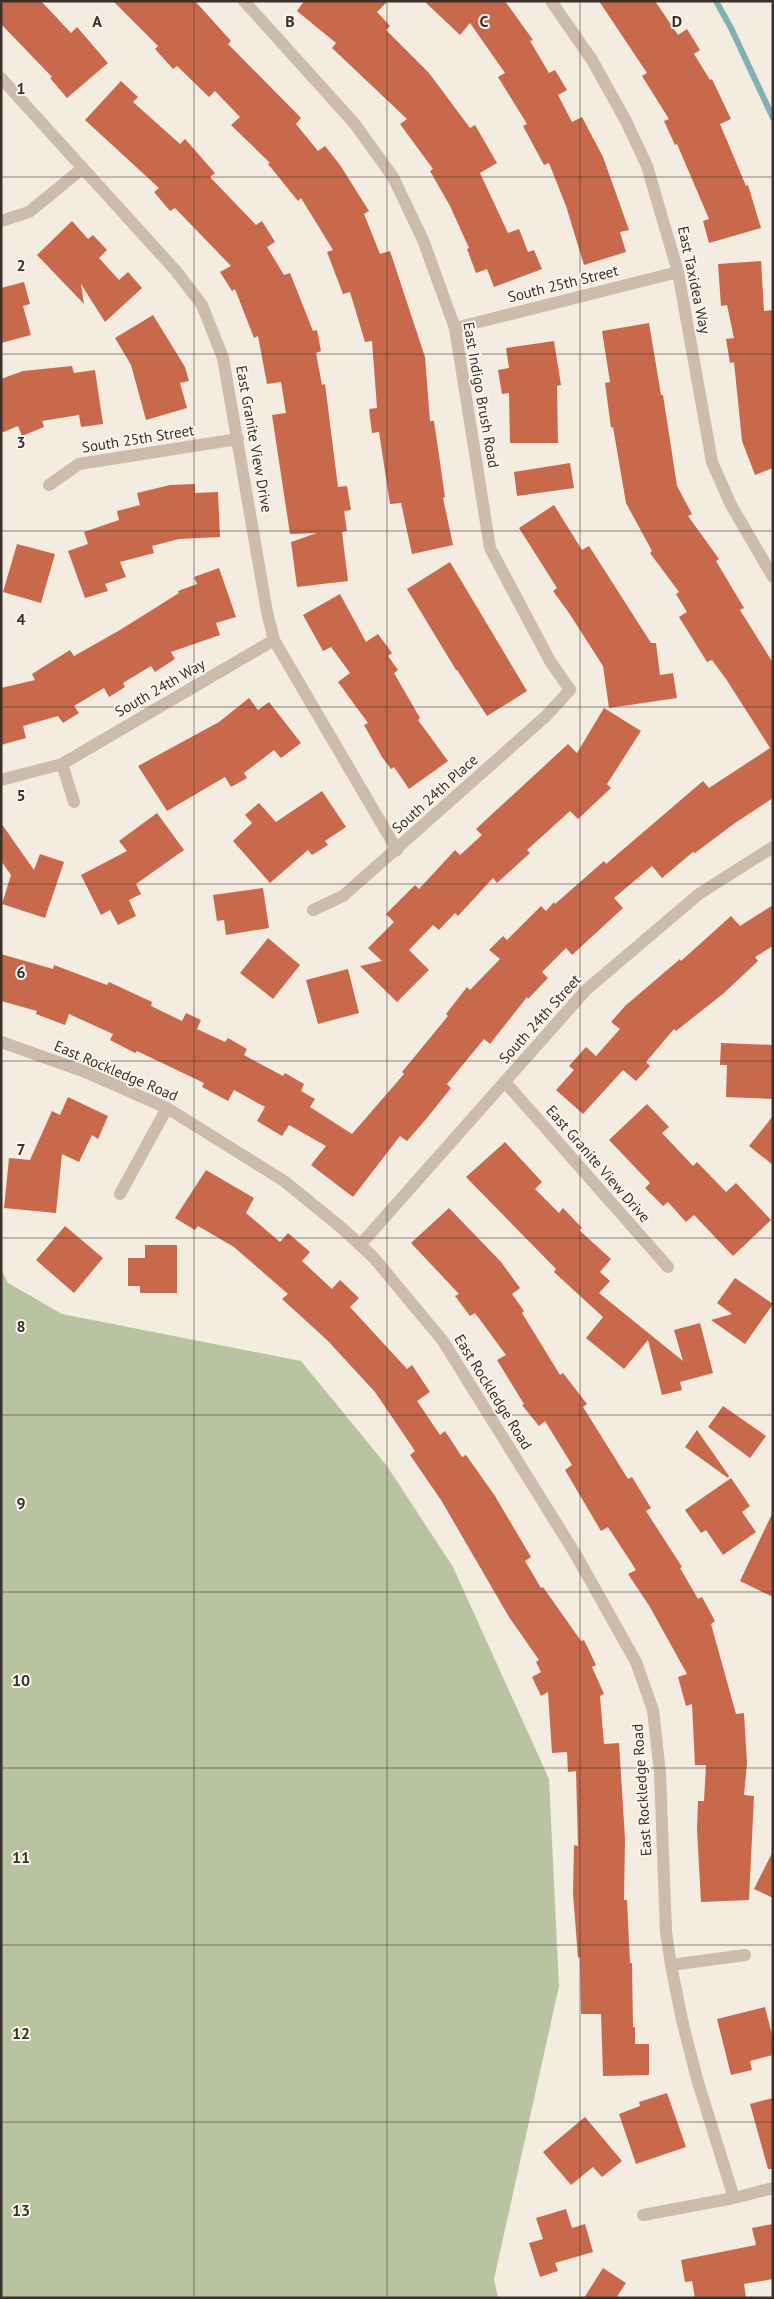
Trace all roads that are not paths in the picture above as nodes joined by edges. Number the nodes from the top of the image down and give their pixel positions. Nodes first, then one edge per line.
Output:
1 (244, 1) edge
2 (551, 1) edge
3 (1, 78) edge
4 (83, 168) junction
5 (1, 221) edge
6 (678, 272) junction
7 (455, 328) junction
8 (238, 439) junction
9 (48, 485) dead end
10 (773, 577) edge
11 (274, 640) junction
12 (570, 690) joint
13 (62, 764) junction
14 (1, 780) edge
15 (74, 802) dead end
16 (773, 847) edge
17 (397, 850) junction
18 (313, 910) dead end
19 (1, 1042) edge
20 (505, 1082) junction
21 (167, 1108) junction
22 (120, 1194) dead end
23 (360, 1245) junction
24 (668, 1267) dead end
25 (745, 1955) dead end
26 (671, 1965) junction
27 (773, 2188) edge
28 (734, 2198) junction
29 (643, 2215) dead end

1 - 7 street, East Indigo Brush Road
2 - 6 street, East Taxidea Way
3 - 4 street, East Granite View Drive
4 - 5 street
4 - 8 street, East Granite View Drive
6 - 7 street, South 25th Street
6 - 10 street, East Taxidea Way
7 - 12 street, East Indigo Brush Road
8 - 9 street, South 25th Street
8 - 11 street, East Granite View Drive
11 - 13 street, South 24th Way
11 - 17 street, East Granite View Drive
12 - 17 street, South 24th Place
13 - 14 street, South 24th Way
13 - 15 street
16 - 20 street, South 24th Street
17 - 18 street, South 24th Place
19 - 21 street, East Rockledge Road
20 - 23 street, South 24th Street
20 - 24 street, East Granite View Drive
21 - 22 street
21 - 23 street, East Rockledge Road
23 - 26 street, East Rockledge Road
25 - 26 street
26 - 28 street, East Rockledge Road
27 - 28 street
28 - 29 street

